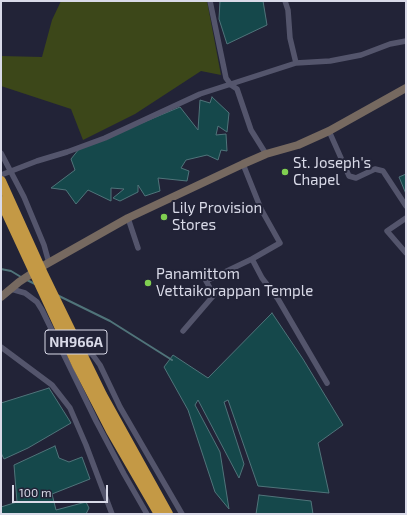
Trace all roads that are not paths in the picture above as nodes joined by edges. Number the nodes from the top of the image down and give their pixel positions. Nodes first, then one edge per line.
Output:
1 (210, 1) edge
2 (285, 1) edge
3 (406, 41) edge
4 (296, 63) junction
5 (231, 85) junction
6 (406, 88) edge
7 (329, 131) junction
8 (1, 153) edge
9 (266, 154) junction
10 (243, 164) junction
11 (11, 171) junction
12 (1, 175) edge
13 (1, 181) edge
14 (1, 201) edge
15 (406, 206) edge
16 (128, 218) junction
17 (406, 218) edge
18 (138, 248) dead end
19 (406, 253) edge
20 (252, 258) junction
21 (46, 264) junction
22 (10, 289) junction
23 (1, 297) edge
24 (183, 331) dead end
25 (1, 347) edge
26 (64, 355) junction
27 (327, 383) dead end
28 (156, 501) junction
29 (112, 514) edge
30 (147, 514) edge
31 (159, 514) edge
32 (168, 514) edge
33 (182, 514) edge

1 - 5 street
2 - 4 street
3 - 4 street
4 - 5 street
5 - 9 street
5 - 11 street
6 - 7 main road
7 - 9 main road
7 - 15 street
8 - 11 street
9 - 10 main road
10 - 16 main road
10 - 20 street
11 - 12 street
11 - 21 street
13 - 28 highway, NH966A
14 - 28 highway, NH966A
16 - 18 street
16 - 21 main road
17 - 19 street
20 - 24 street
20 - 27 street
21 - 22 main road
22 - 23 main road
22 - 26 street
25 - 29 street
26 - 30 street
26 - 33 street
28 - 31 highway, NH966A
28 - 32 highway, NH966A

